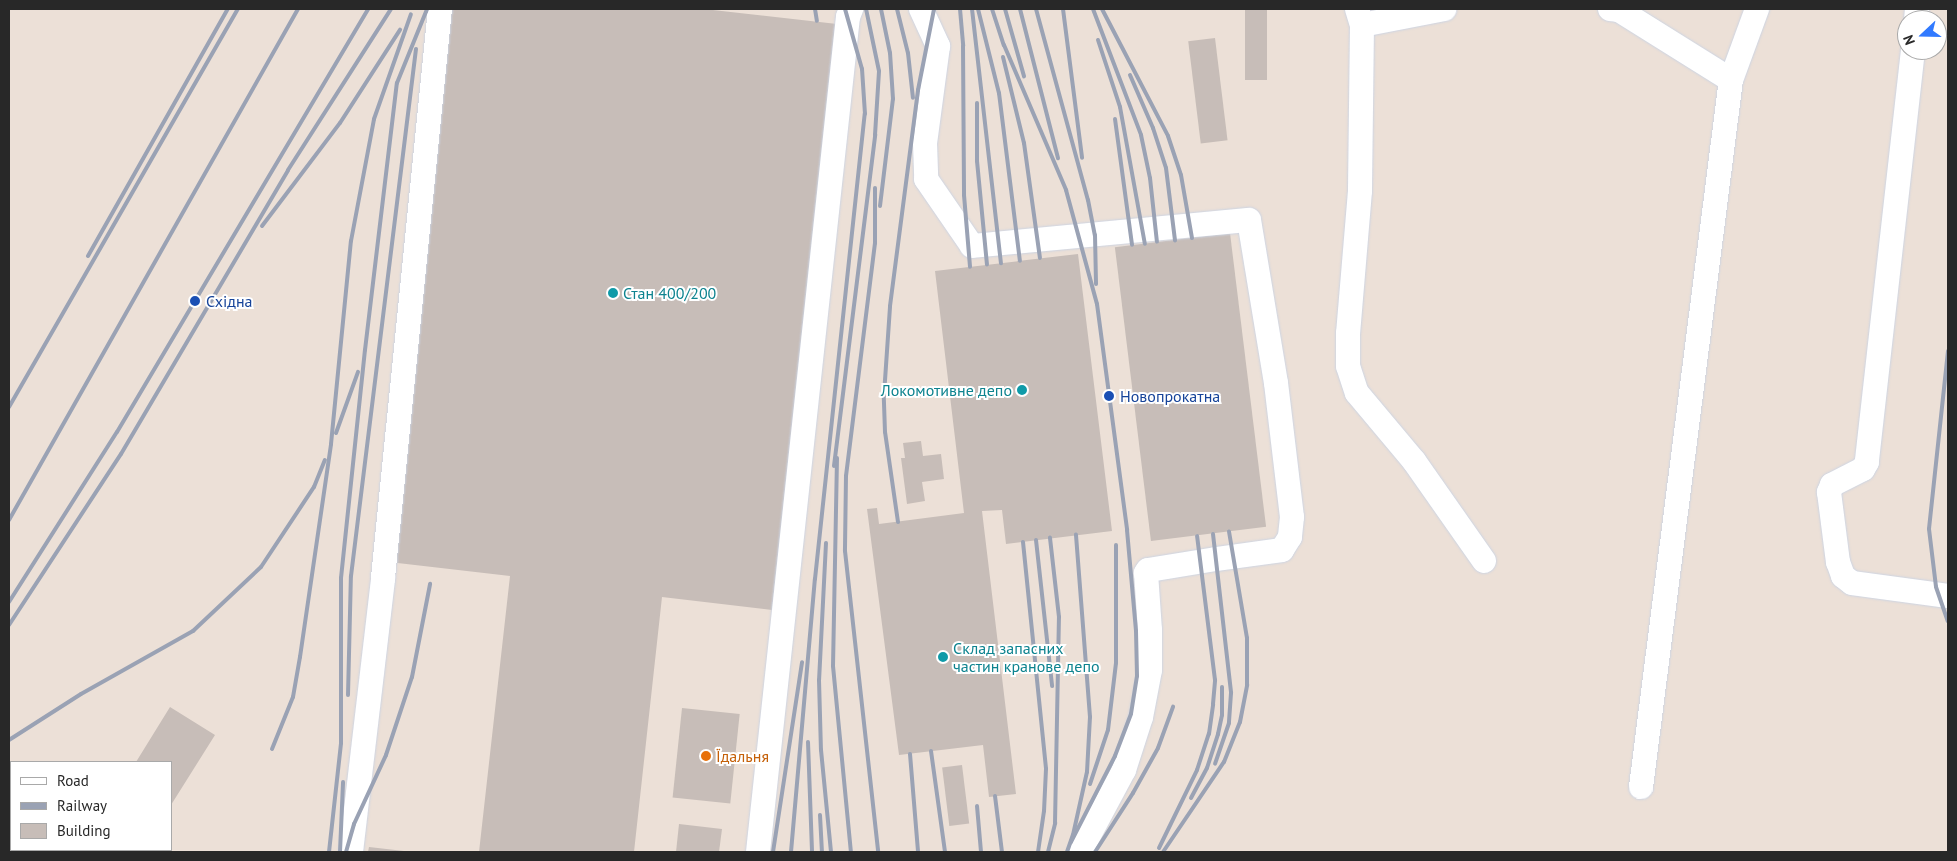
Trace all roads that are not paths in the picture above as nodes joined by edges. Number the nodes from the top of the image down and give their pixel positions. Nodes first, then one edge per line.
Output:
1 (440, 9) edge
2 (851, 9) edge
3 (921, 9) edge
4 (1444, 9) edge
5 (1610, 9) edge
6 (1757, 9) edge
7 (1360, 17) edge
8 (1912, 60) edge
9 (1731, 80) junction
10 (1484, 561) dead end
11 (1948, 596) edge
12 (1641, 787) dead end
13 (351, 852) edge
14 (758, 852) edge
15 (1080, 852) edge

1 - 13 lane
2 - 14 lane
3 - 15 lane
4 - 7 lane
5 - 9 lane
6 - 9 lane
7 - 10 lane
8 - 11 lane
9 - 12 lane

